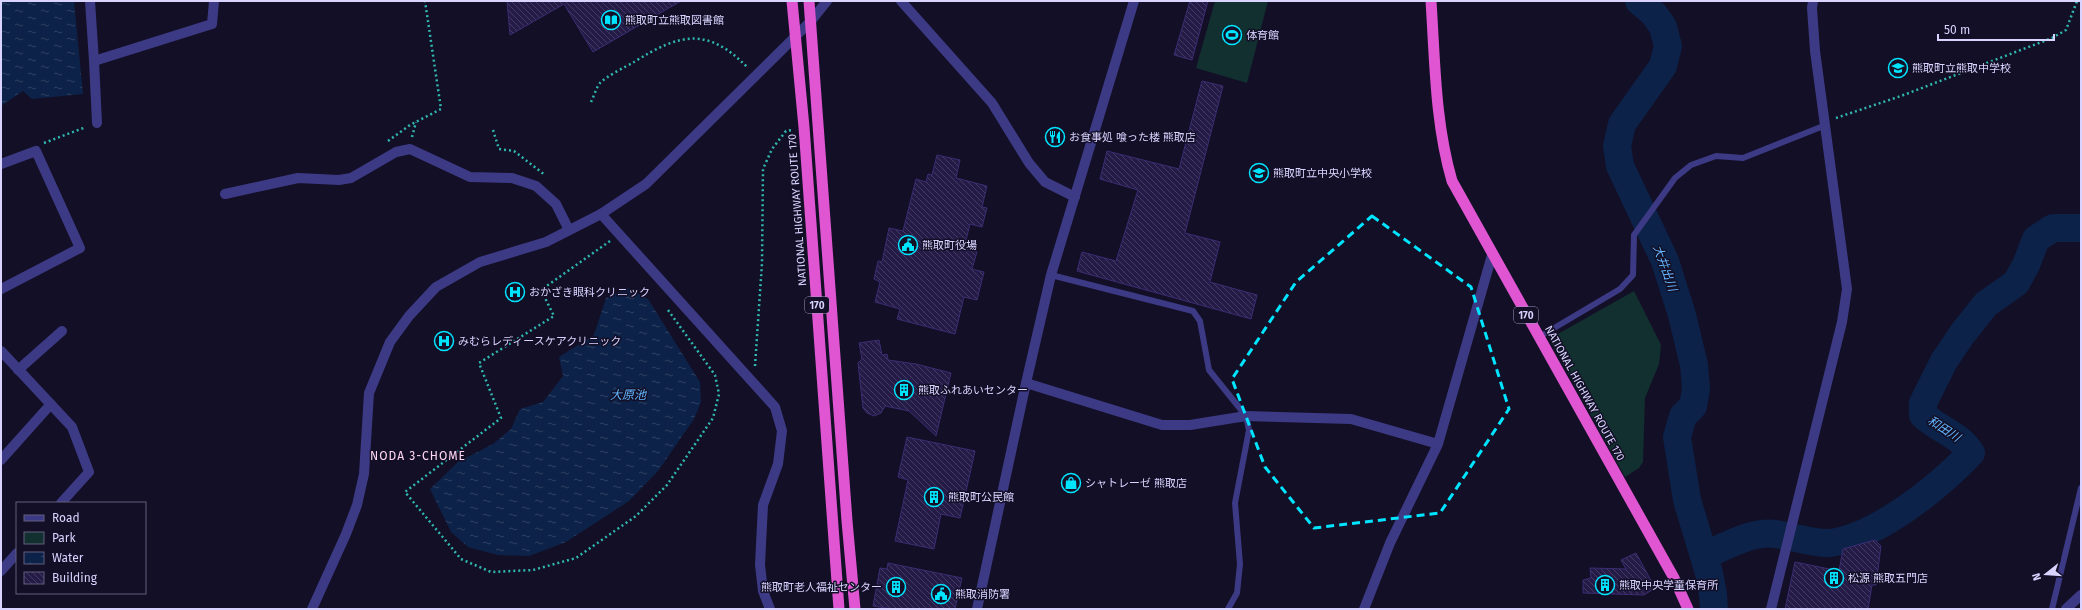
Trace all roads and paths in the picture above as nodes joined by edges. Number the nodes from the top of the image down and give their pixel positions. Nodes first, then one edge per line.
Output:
1 (90, 1) edge
2 (214, 1) edge
3 (425, 1) edge
4 (792, 1) edge
5 (809, 1) edge
6 (827, 1) edge
7 (901, 1) edge
8 (1134, 1) edge
9 (1431, 1) edge
10 (1813, 1) edge
11 (2077, 1) edge
12 (811, 21) junction
13 (794, 37) junction
14 (94, 61) junction
15 (756, 76) junction
16 (591, 102) dead end
17 (441, 109) dead end
18 (98, 123) joint
19 (1825, 124) junction
20 (804, 127) junction
21 (493, 130) dead end
22 (36, 151) junction
23 (1, 164) edge
24 (540, 172) dead end
25 (225, 194) dead end
26 (1075, 197) junction
27 (600, 214) junction
28 (569, 230) junction
29 (616, 237) dead end
30 (1492, 255) junction
31 (1052, 275) junction
32 (2, 284) edge
33 (665, 305) dead end
34 (62, 331) dead end
35 (1538, 337) junction
36 (2, 353) edge
37 (18, 370) junction
38 (1026, 383) junction
39 (754, 384) junction
40 (51, 404) junction
41 (1246, 416) junction
42 (1438, 444) junction
43 (1, 460) edge
44 (2081, 488) edge
45 (62, 502) edge
46 (16, 554) edge
47 (1, 571) edge
48 (2081, 595) edge
49 (312, 609) edge
50 (770, 609) edge
51 (839, 609) edge
52 (855, 609) edge
53 (977, 609) edge
54 (1228, 609) edge
55 (1364, 609) edge
56 (1688, 609) edge
57 (1772, 609) edge
58 (2052, 609) edge
59 (2066, 609) edge

1 - 14 street
2 - 14 street
3 - 17 path
4 - 13 highway, NATIONAL HIGHWAY ROUTE 170 / 170
5 - 12 highway, 170
6 - 12 street
7 - 26 street
8 - 26 street
9 - 30 highway, NATIONAL HIGHWAY ROUTE 170 / 170
10 - 19 street
11 - 19 path
12 - 13 street
12 - 52 highway, 170
13 - 15 street
13 - 20 highway, NATIONAL HIGHWAY ROUTE 170 / 170
14 - 18 street
15 - 16 path
15 - 27 street
18 - 22 path
19 - 35 lane
19 - 57 street
20 - 39 path
20 - 51 highway, NATIONAL HIGHWAY ROUTE 170 / 170
21 - 24 path
22 - 23 street
22 - 32 street
25 - 28 street
26 - 31 street
27 - 28 street
27 - 39 street
28 - 49 street
29 - 33 path
30 - 35 highway, NATIONAL HIGHWAY ROUTE 170 / 170
30 - 42 street
31 - 38 street
31 - 41 lane
34 - 37 street
35 - 56 highway, NATIONAL HIGHWAY ROUTE 170 / 170
36 - 37 street
37 - 40 street
38 - 41 street
38 - 53 street
39 - 50 street
40 - 43 street
40 - 45 street
41 - 42 street
41 - 54 lane
42 - 55 street
44 - 58 lane
46 - 47 street
48 - 59 street

